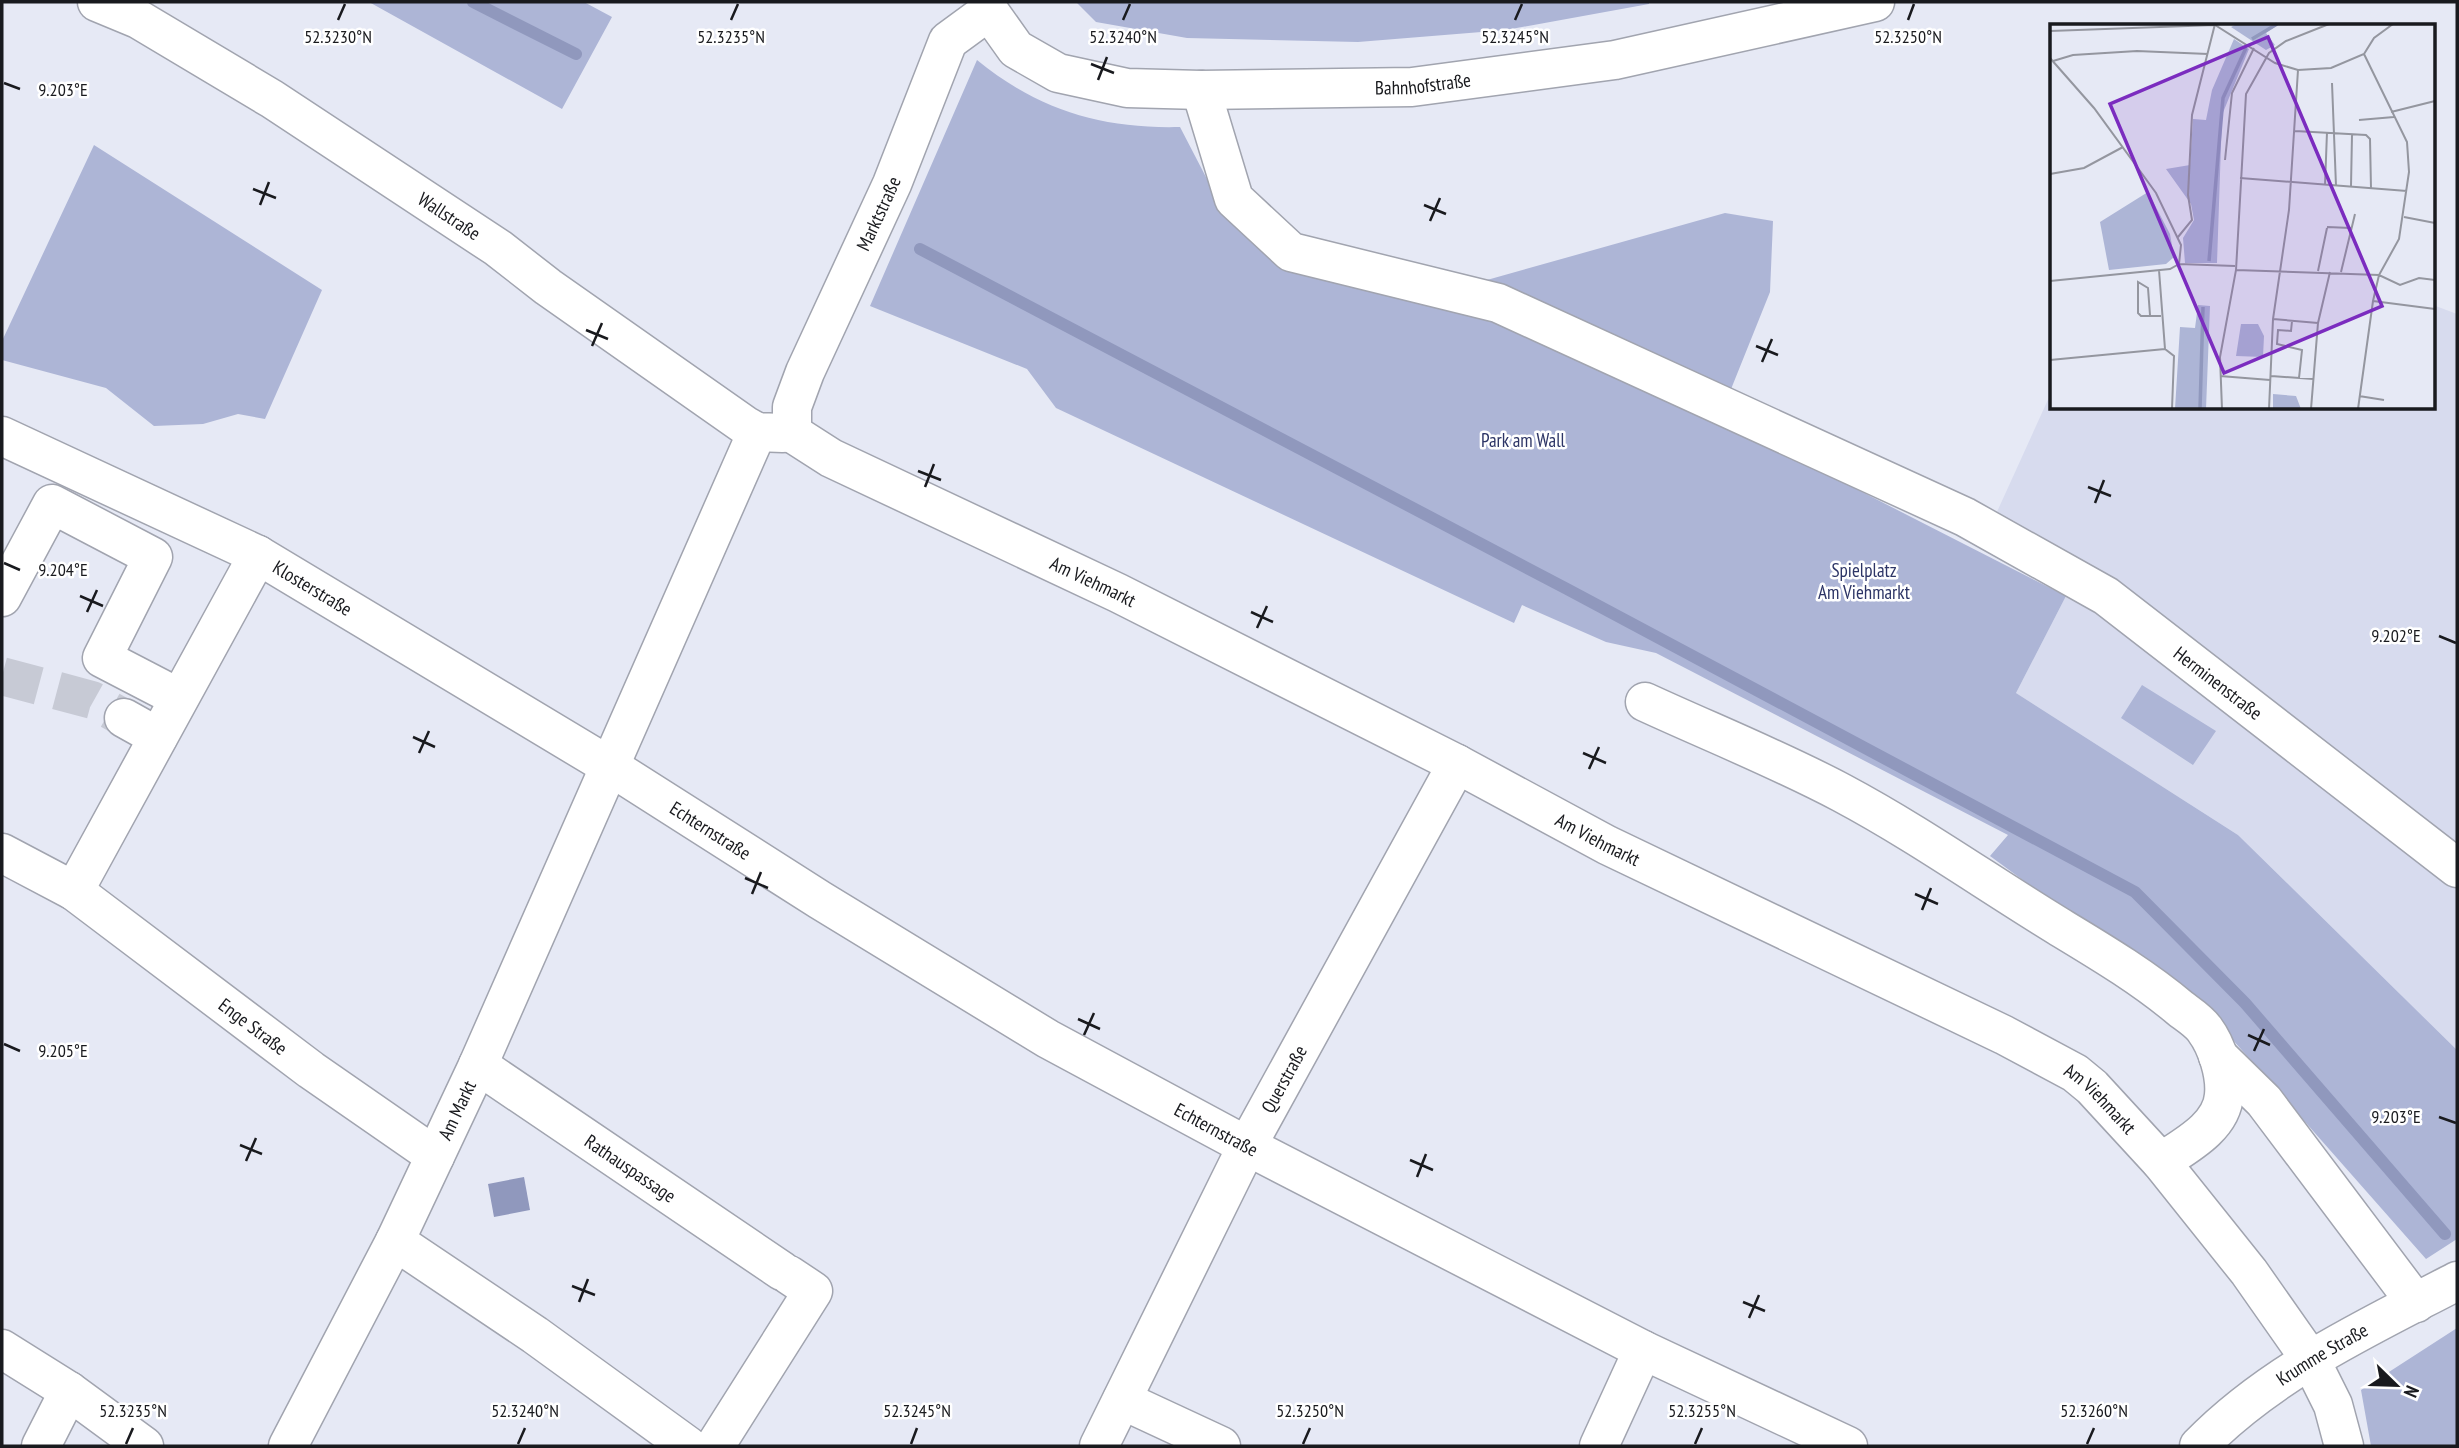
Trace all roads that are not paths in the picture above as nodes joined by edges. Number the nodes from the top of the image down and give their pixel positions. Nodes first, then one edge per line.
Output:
1 (97, 2) edge
2 (1875, 2) edge
3 (988, 6) edge
4 (1200, 90) junction
5 (775, 433) junction
6 (2, 436) edge
7 (258, 555) junction
8 (2, 597) edge
9 (179, 698) junction
10 (1645, 702) dead end
11 (124, 718) tunnel mouth
12 (158, 737) junction
13 (1457, 764) junction
14 (611, 767) junction
15 (2, 853) edge
16 (2457, 867) edge
17 (74, 891) junction
18 (2218, 1056) junction
19 (478, 1065) junction
20 (1247, 1146) junction
21 (435, 1156) junction
22 (2161, 1162) junction
23 (395, 1241) junction
24 (2457, 1281) edge
25 (2416, 1303) junction
26 (2, 1349) edge
27 (1643, 1350) junction
28 (2310, 1359) junction
29 (69, 1391) junction
30 (1122, 1400) junction
31 (41, 1446) edge
32 (144, 1446) edge
33 (288, 1446) edge
34 (688, 1446) edge
35 (715, 1446) edge
36 (1099, 1446) edge
37 (1221, 1446) edge
38 (1599, 1446) edge
39 (1848, 1446) edge
40 (2199, 1446) edge
41 (2344, 1446) edge

1 - 5 street, Wallstraße
2 - 4 street, Bahnhofstraße
3 - 4 street, Bahnhofstraße
3 - 5 street, Marktstraße
4 - 16 street, Herminenstraße
5 - 13 street, Am Viehmarkt
5 - 14 street, Marktstraße
6 - 7 street, Klosterstraße
7 - 9 street
7 - 14 street, Klosterstraße
8 - 9 street
9 - 12 street
10 - 18 street
11 - 12 street
12 - 17 street
13 - 20 street, Querstraße
13 - 22 street, Am Viehmarkt
14 - 19 street, Am Markt
14 - 20 street, Echternstraße
15 - 17 street, Enge Straße
17 - 21 street, Enge Straße
18 - 22 street
18 - 25 street
19 - 21 street, Am Markt
19 - 35 street, Rathauspassage
20 - 27 street, Echternstraße
20 - 30 street, Querstraße
21 - 23 street, Am Markt
22 - 28 street, Am Viehmarkt
23 - 33 street, Am Markt
23 - 34 street
24 - 25 street, Krumme Straße
25 - 28 street, Krumme Straße
26 - 29 street
27 - 38 street
27 - 39 street, Echternstraße
28 - 40 street, Krumme Straße
28 - 41 street, Am Viehmarkt
29 - 31 street
29 - 32 street
30 - 36 street, Querstraße
30 - 37 street

